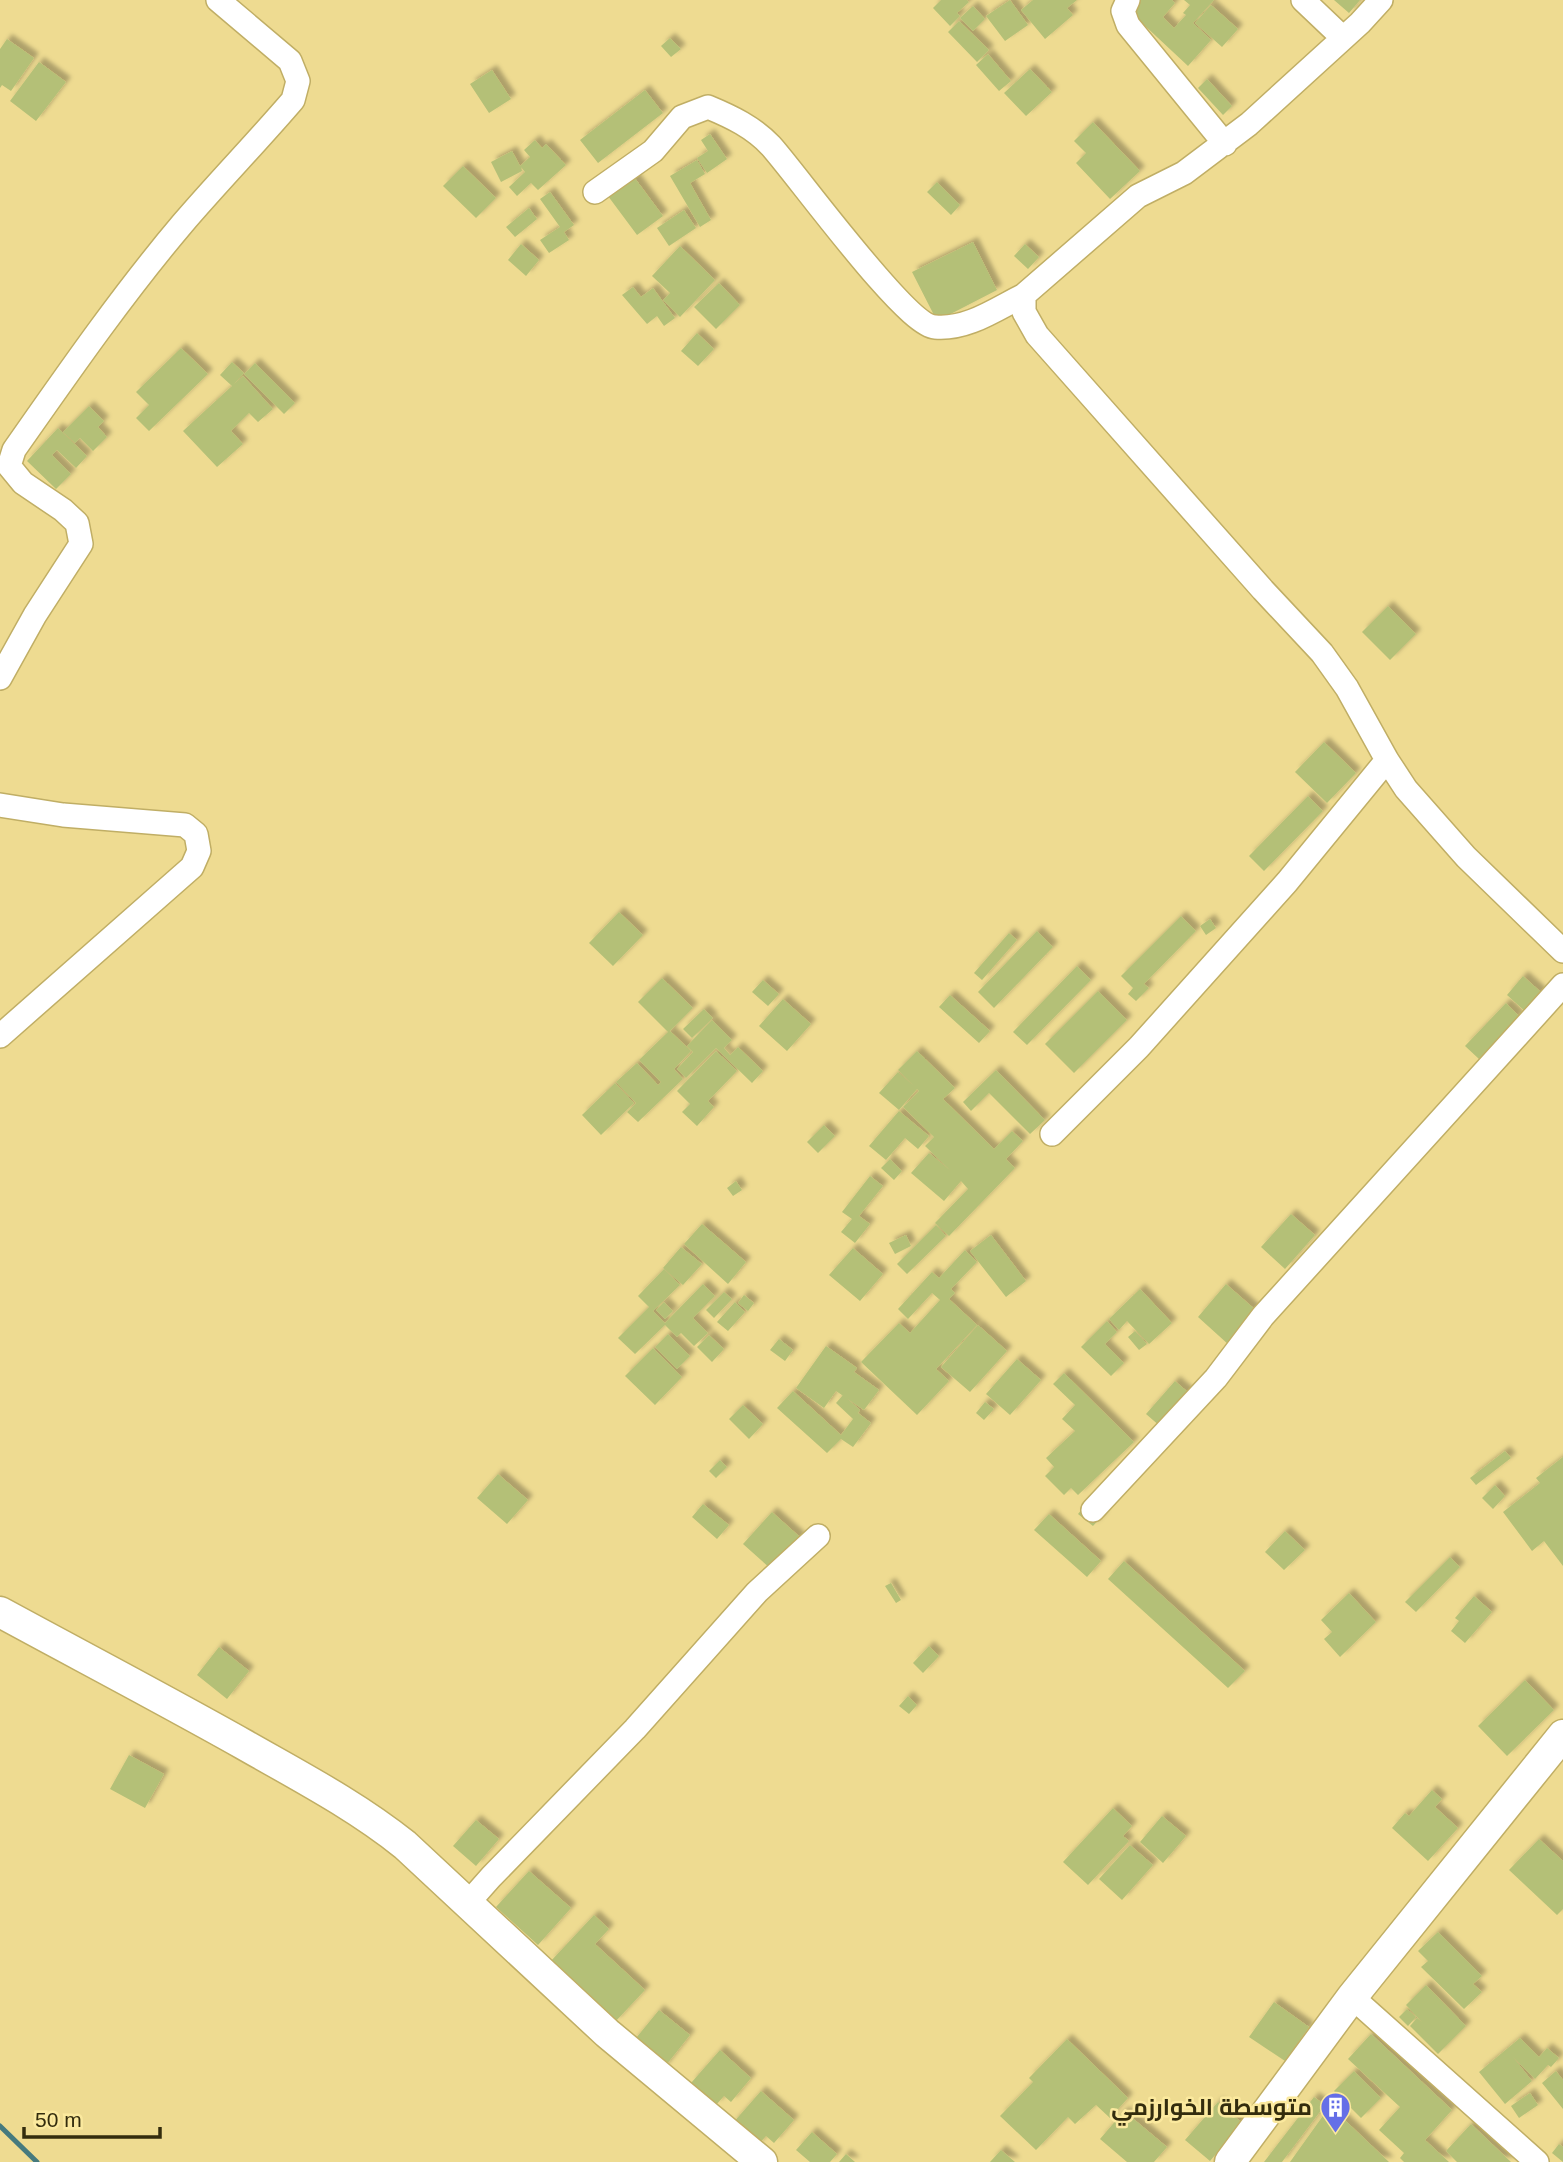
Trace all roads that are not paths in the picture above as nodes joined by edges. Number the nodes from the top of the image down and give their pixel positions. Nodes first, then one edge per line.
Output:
1 (218, 0) edge
2 (1128, 0) edge
3 (1303, 0) edge
4 (1381, 0) edge
5 (1343, 38) junction
6 (1225, 144) junction
7 (595, 192) dead end
8 (1024, 295) junction
9 (0, 678) edge
10 (1387, 760) junction
11 (0, 805) edge
12 (1563, 951) edge
13 (1563, 985) edge
14 (0, 1036) edge
15 (1052, 1134) dead end
16 (1093, 1510) dead end
17 (818, 1536) dead end
18 (0, 1612) edge
19 (1563, 1735) edge
20 (468, 1903) junction
21 (1352, 1997) junction
22 (762, 2162) edge
23 (1230, 2162) edge
24 (1537, 2162) edge

1 - 9 street
2 - 6 street
3 - 5 street
4 - 5 street
5 - 6 street
6 - 8 street
7 - 8 street
8 - 10 street
10 - 12 street
10 - 15 street
11 - 14 street
13 - 16 street
17 - 20 street
18 - 20 main road
19 - 21 main road
20 - 22 main road
21 - 23 main road
21 - 24 street

